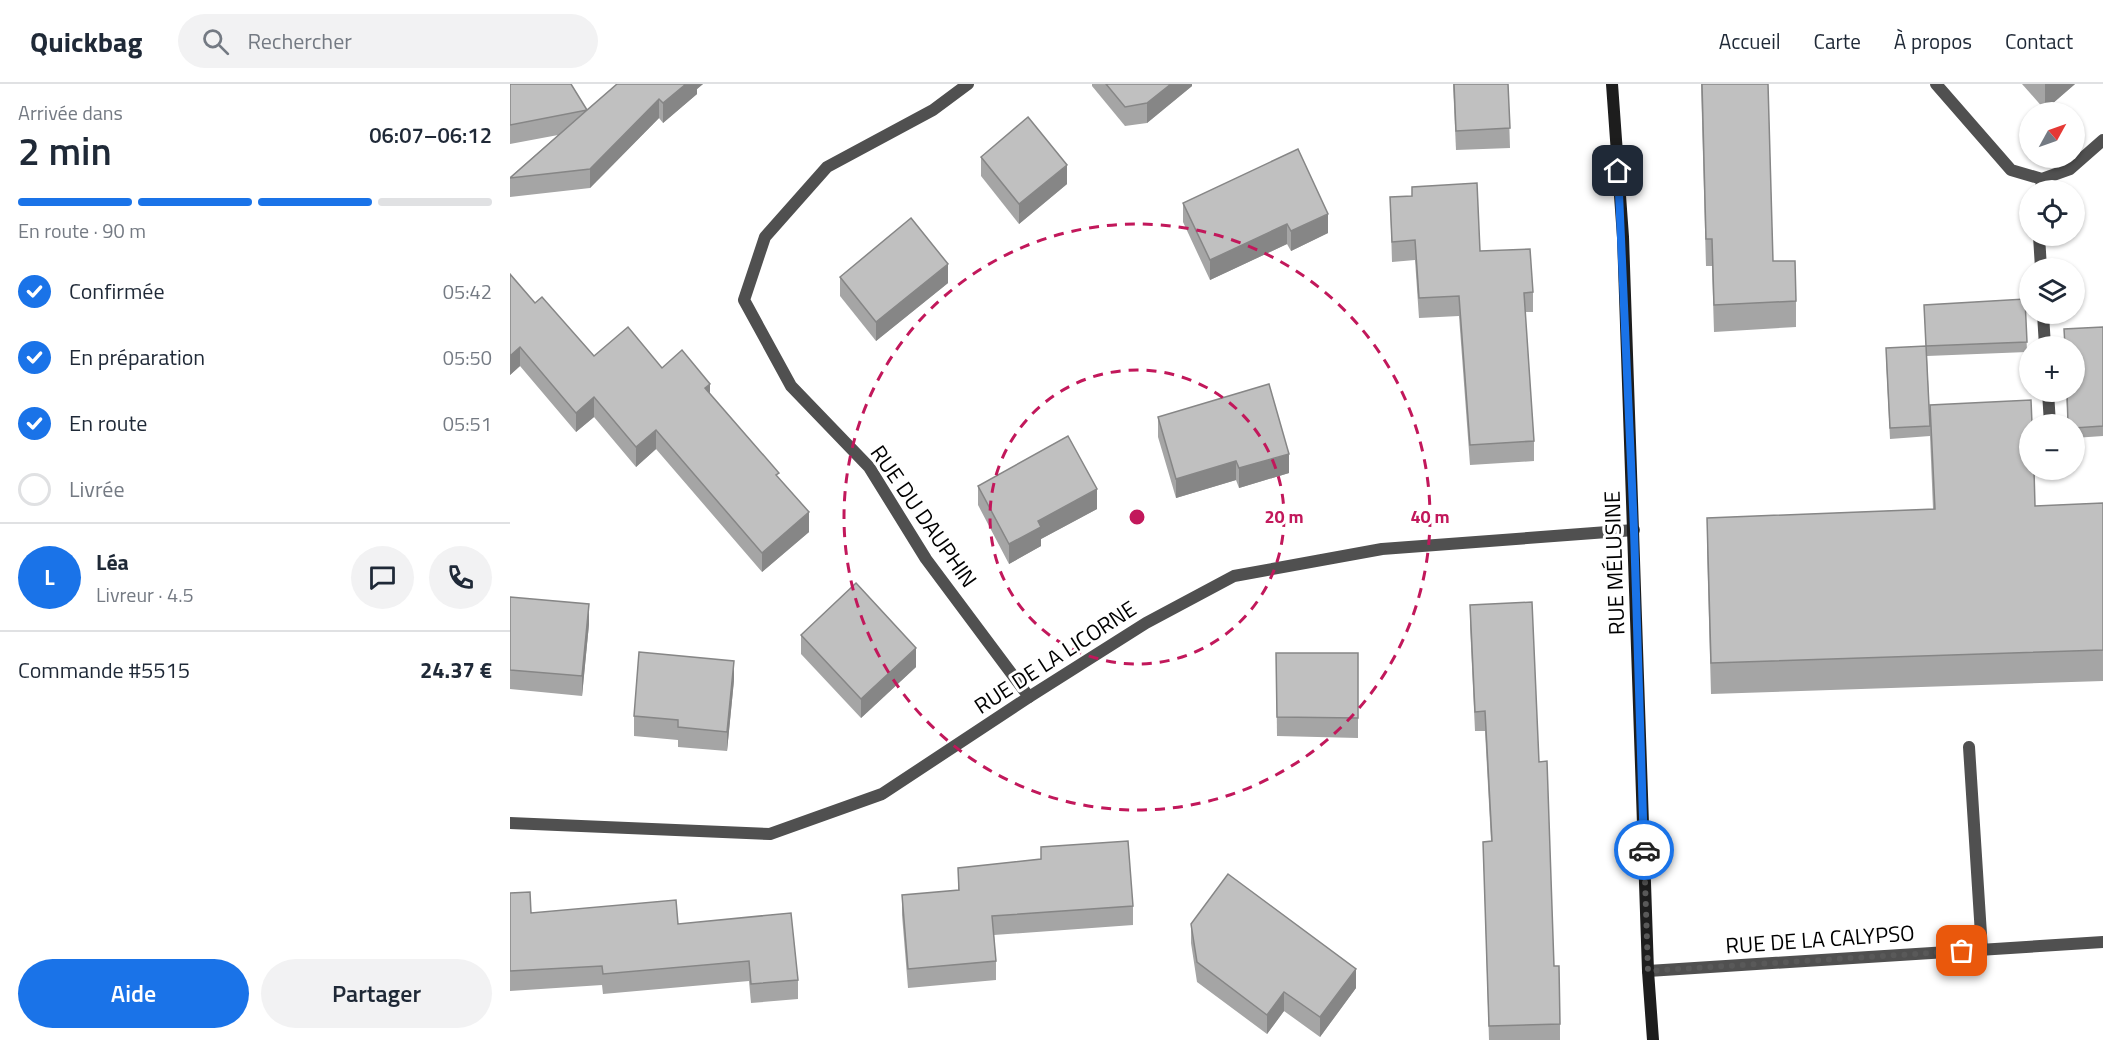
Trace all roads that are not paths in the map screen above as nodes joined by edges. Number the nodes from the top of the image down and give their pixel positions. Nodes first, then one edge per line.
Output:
1 (968, 84) edge
2 (1612, 84) edge
3 (1936, 84) edge
4 (2103, 140) edge
5 (2032, 180) edge
6 (2051, 180) edge
7 (1634, 530) junction
8 (1029, 697) junction
9 (1969, 747) dead end
10 (510, 824) edge
11 (2103, 942) edge
12 (1982, 950) junction
13 (1648, 971) junction
14 (1653, 1040) edge

1 - 8 street, RUE DU DAUPHIN
2 - 7 street, RUE MÉLUSINE
3 - 5 street
4 - 6 street
7 - 8 street, RUE DE LA LICORNE
7 - 13 street, RUE MÉLUSINE
8 - 10 street, RUE DE LA LICORNE
9 - 12 street
11 - 12 street, RUE DE LA CALYPSO
12 - 13 street, RUE DE LA CALYPSO
13 - 14 street, RUE MÉLUSINE

